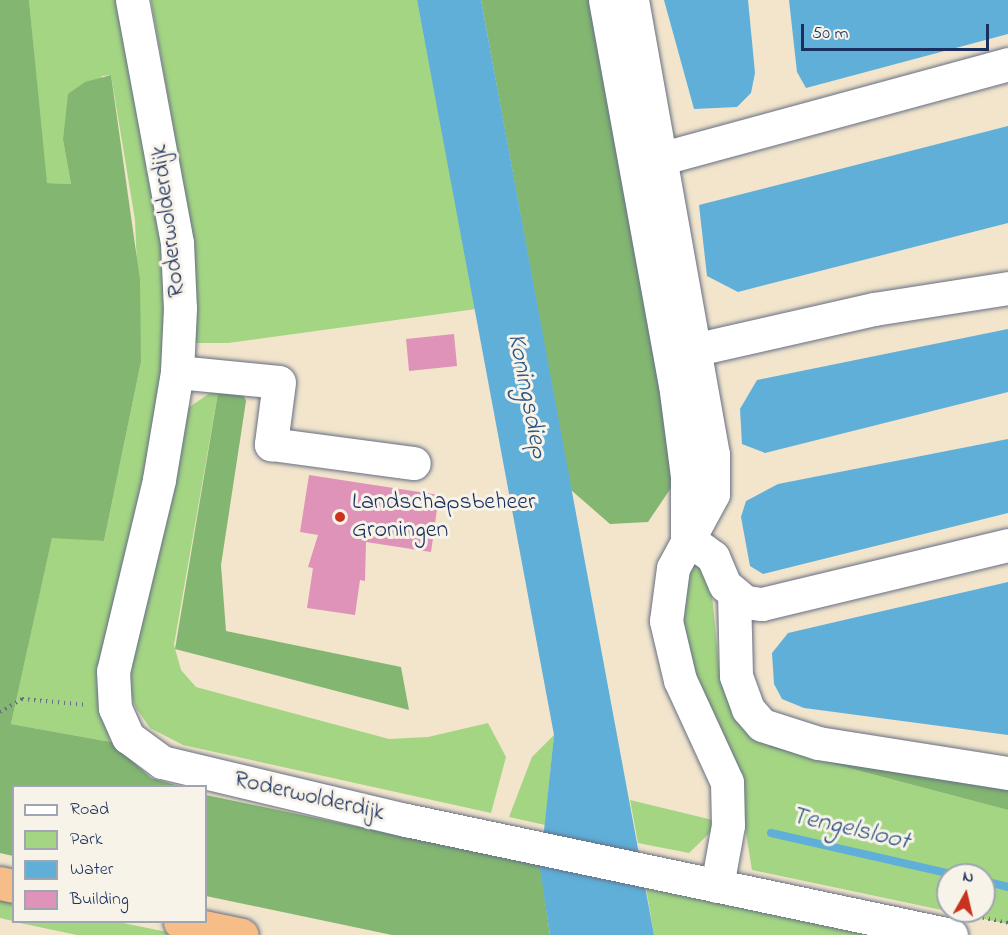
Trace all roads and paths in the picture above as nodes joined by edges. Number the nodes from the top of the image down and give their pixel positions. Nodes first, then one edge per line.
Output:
1 (132, 0) edge
2 (605, 0) edge
3 (632, 0) edge
4 (1008, 64) edge
5 (659, 159) junction
6 (1008, 267) edge
7 (1008, 288) edge
8 (968, 293) junction
9 (693, 350) junction
10 (177, 372) junction
11 (414, 463) dead end
12 (687, 538) junction
13 (1008, 545) edge
14 (734, 593) junction
15 (115, 708) junction
16 (0, 712) edge
17 (1008, 773) edge
18 (717, 886) junction
19 (189, 923) edge
20 (1008, 923) edge
21 (957, 924) edge
22 (242, 935) edge

1 - 10 street, Roderwolderdijk
2 - 12 street
3 - 5 street
4 - 5 street
5 - 9 street
6 - 8 street
7 - 8 street
8 - 9 street
9 - 12 street
10 - 11 street
10 - 15 street, Roderwolderdijk
12 - 14 street
12 - 18 street
13 - 14 street
14 - 17 street
15 - 16 path
15 - 18 street, Roderwolderdijk
18 - 21 street, Roderwolderdijk
19 - 22 highway
20 - 21 path

